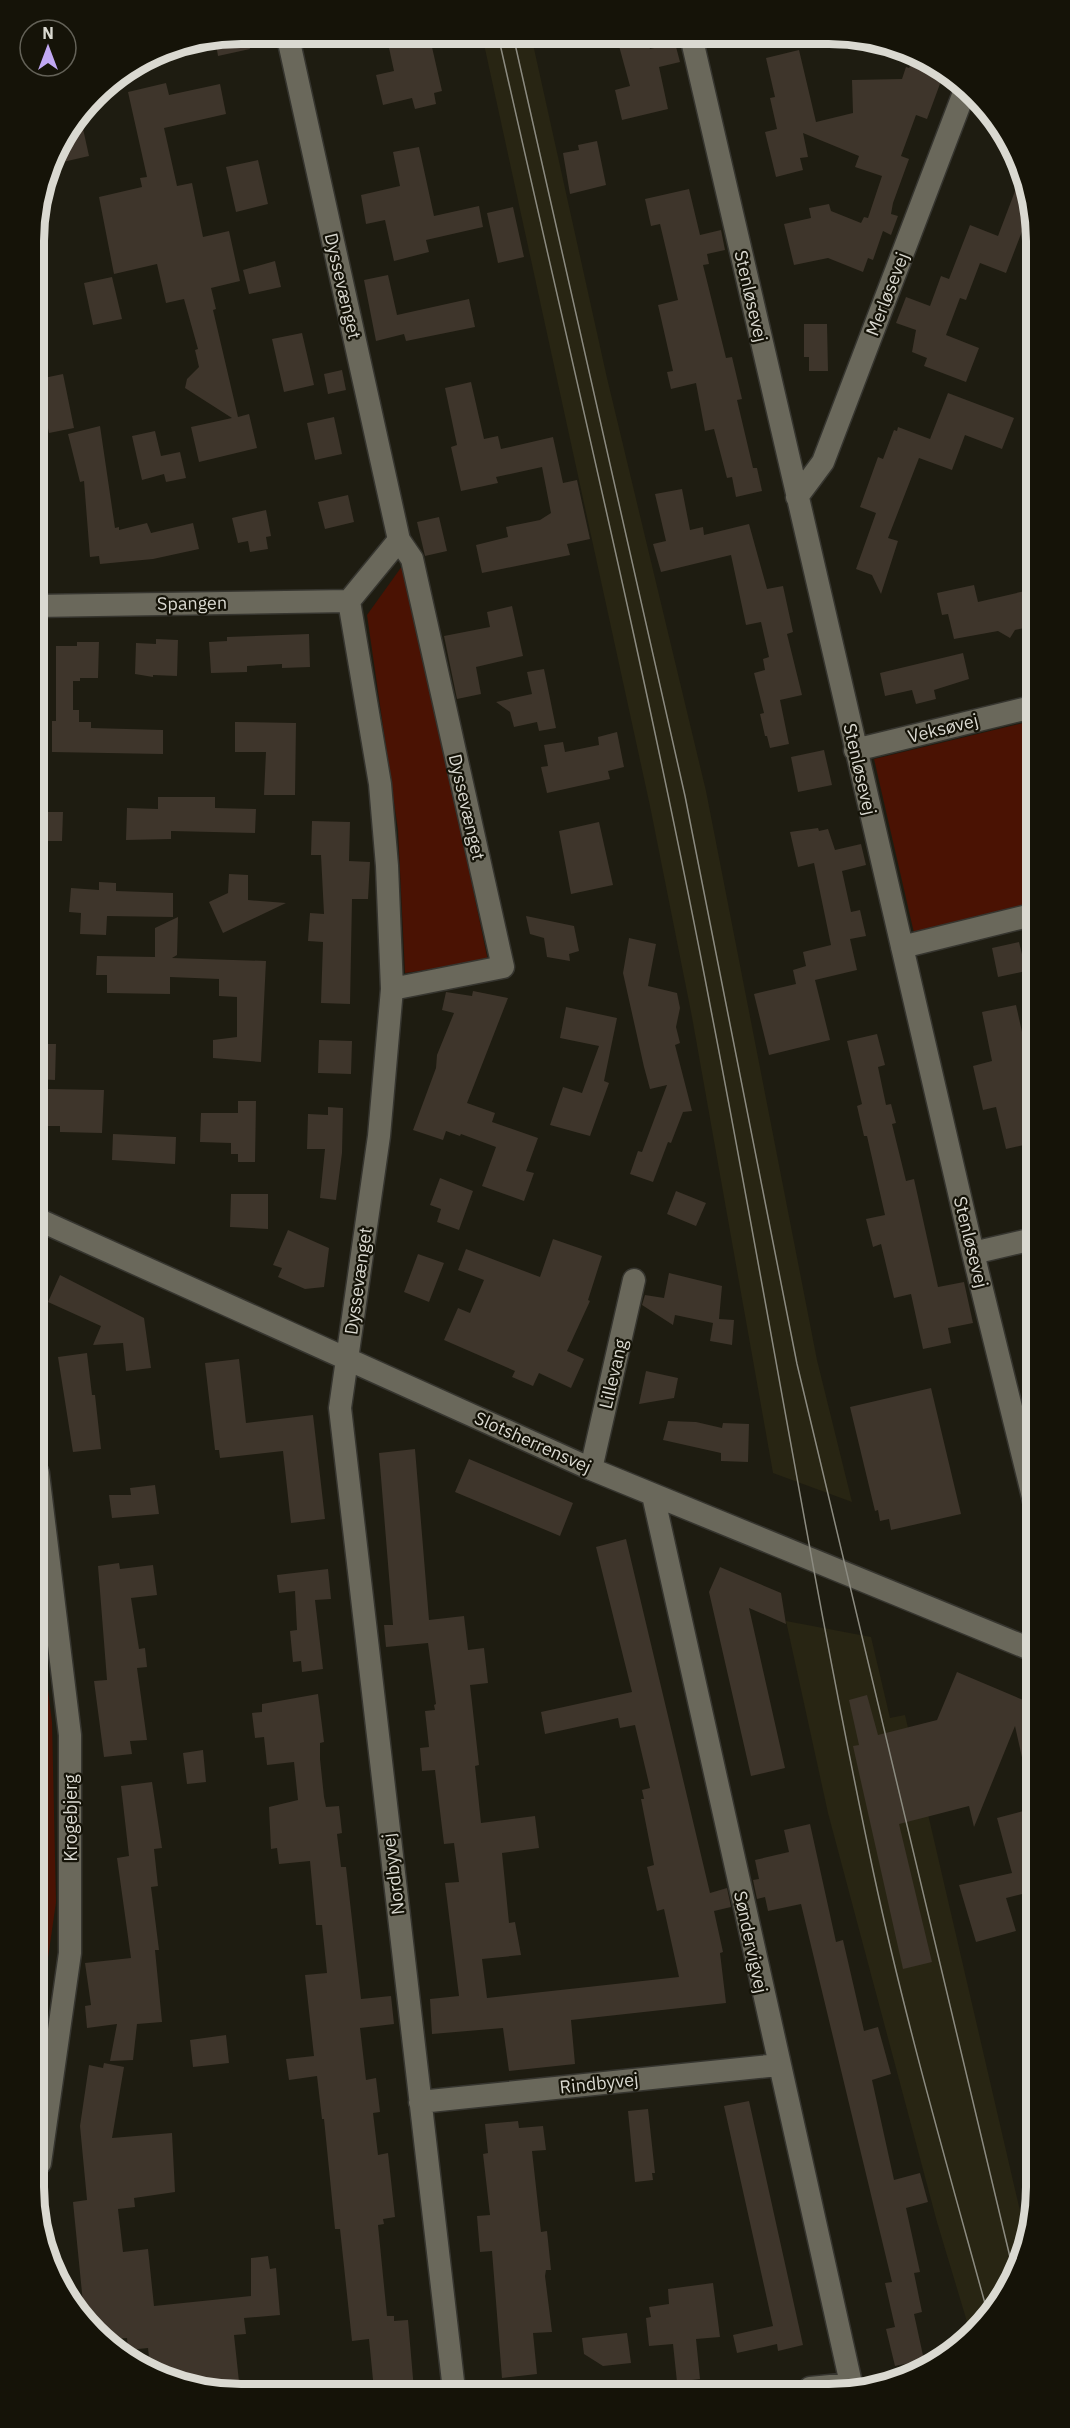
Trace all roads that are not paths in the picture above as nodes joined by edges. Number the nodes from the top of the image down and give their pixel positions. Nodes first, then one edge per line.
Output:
1 (289, 44) edge
2 (693, 44) edge
3 (963, 95) edge
4 (797, 497) junction
5 (399, 540) junction
6 (349, 601) junction
7 (44, 606) edge
8 (1026, 708) edge
9 (855, 750) junction
10 (1026, 916) edge
11 (902, 947) junction
12 (392, 989) junction
13 (44, 1222) edge
14 (1026, 1241) edge
15 (973, 1253) junction
16 (634, 1280) dead end
17 (346, 1358) junction
18 (1026, 1468) edge
19 (591, 1469) junction
20 (653, 1495) junction
21 (44, 1522) edge
22 (1026, 1647) edge
23 (778, 2065) junction
24 (420, 2102) junction
25 (44, 2135) edge
26 (850, 2383) edge
27 (453, 2384) edge

1 - 5 street, Dyssevænget
2 - 4 street, Stenløsevej
3 - 4 street, Merløsevej
4 - 9 street, Stenløsevej
5 - 6 street
5 - 12 street, Dyssevænget
6 - 7 street, Spangen
6 - 12 street, Dyssevænget
8 - 9 street, Veksøvej
9 - 11 street, Stenløsevej
10 - 11 street
11 - 15 street, Stenløsevej
12 - 17 street, Dyssevænget
13 - 17 street, Slotsherrensvej
14 - 15 street
15 - 18 street, Stenløsevej
16 - 19 street, Lillevang
17 - 19 street, Slotsherrensvej
17 - 24 street, Nordbyvej
19 - 20 street, Slotsherrensvej
20 - 22 street, Slotsherrensvej
20 - 23 street, Søndervigvej
21 - 25 street, Krogebjerg
23 - 24 street, Rindbyvej
23 - 26 street, Søndervigvej
24 - 27 street, Nordbyvej

